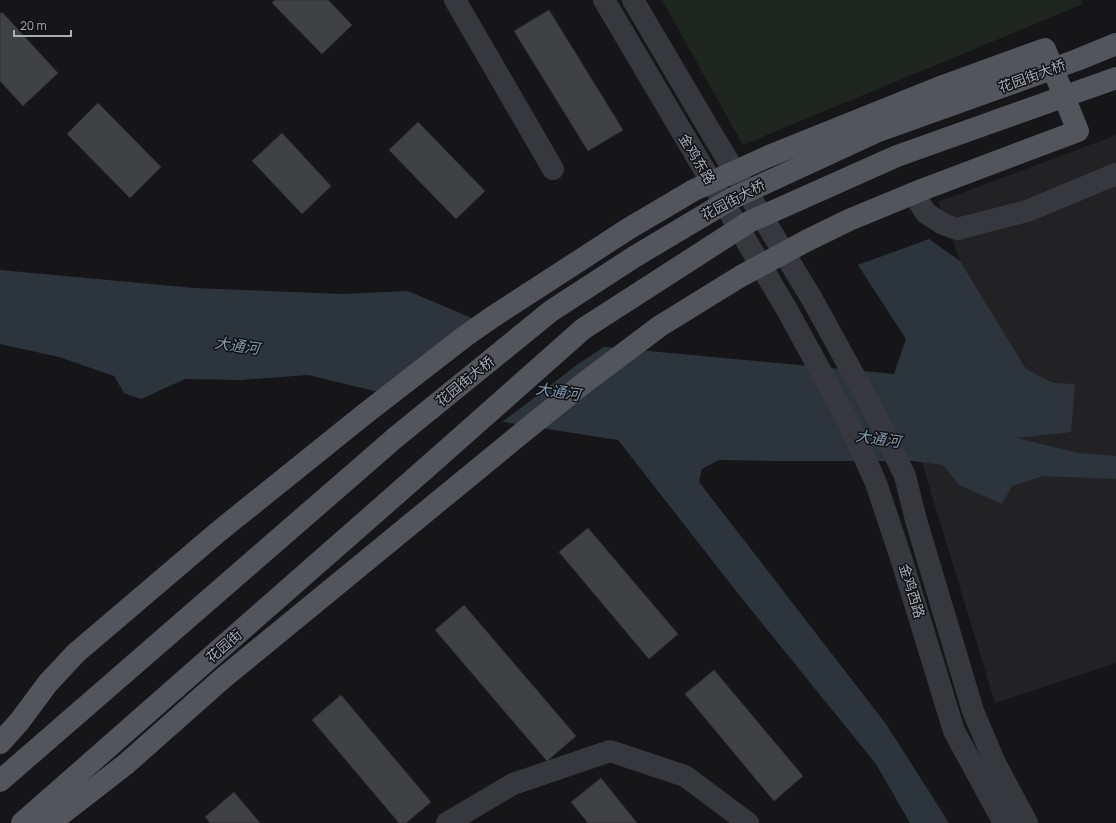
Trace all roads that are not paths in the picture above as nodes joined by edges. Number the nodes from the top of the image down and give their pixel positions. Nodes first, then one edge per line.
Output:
1 (455, 0) edge
2 (604, 0) edge
3 (633, 0) edge
4 (1116, 44) edge
5 (1116, 78) edge
6 (553, 169) dead end
7 (735, 172) junction
8 (1116, 174) edge
9 (711, 182) junction
10 (913, 193) junction
11 (784, 252) junction
12 (760, 266) junction
13 (846, 359) joint
14 (815, 360) joint
15 (425, 469) joint
16 (0, 743) edge
17 (0, 781) edge
18 (22, 823) edge
19 (50, 823) edge
20 (447, 823) edge
21 (748, 823) edge
22 (1004, 823) edge
23 (1027, 823) edge

1 - 6 street
2 - 9 street, 金鸡东路
3 - 7 street, 金鸡东路
4 - 17 main road, 花园街大桥, bridge
5 - 15 main road, 花园街大桥, bridge
7 - 9 main road
7 - 10 main road
7 - 11 street, 金鸡东路
8 - 10 street
9 - 12 street, 金鸡东路
9 - 16 main road
10 - 11 main road
11 - 12 main road
11 - 13 street, 金鸡东路
12 - 14 street, 金鸡东路
12 - 19 main road
13 - 23 street, 金鸡西路
14 - 22 street, 金鸡西路
15 - 18 main road, 花园街
20 - 21 street

